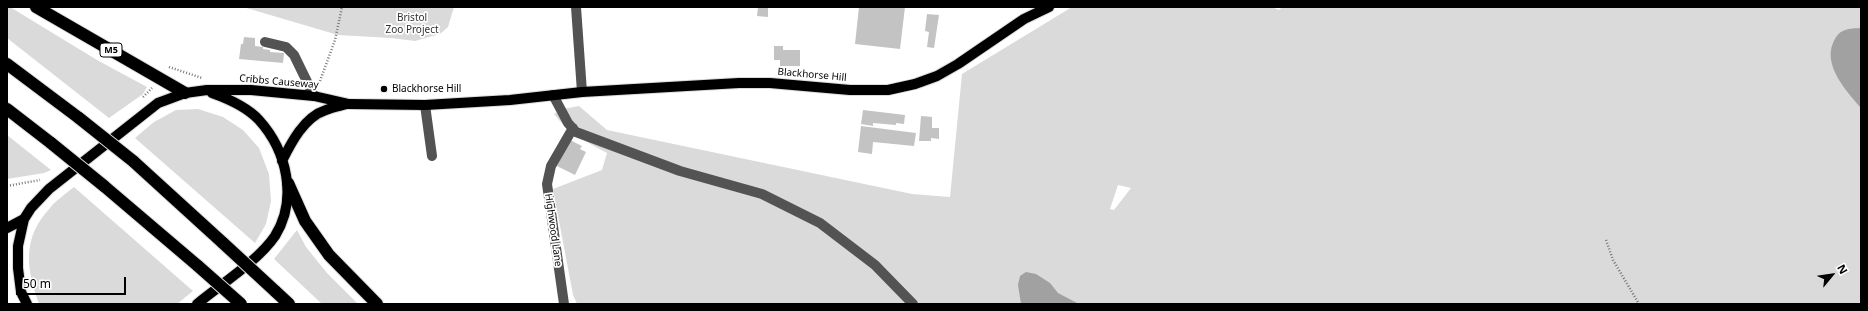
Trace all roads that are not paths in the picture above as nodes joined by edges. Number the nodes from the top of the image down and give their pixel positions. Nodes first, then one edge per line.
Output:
1 (36, 7) edge
2 (576, 7) edge
3 (1049, 7) edge
4 (265, 42) dead end
5 (7, 64) edge
6 (207, 90) junction
7 (582, 92) junction
8 (185, 93) junction
9 (552, 95) junction
10 (314, 96) junction
11 (349, 104) junction
12 (425, 105) junction
13 (7, 109) edge
14 (572, 128) junction
15 (432, 156) dead end
16 (282, 161) junction
17 (288, 183) junction
18 (24, 219) junction
19 (7, 228) edge
20 (26, 304) edge
21 (197, 304) edge
22 (241, 304) edge
23 (288, 304) edge
24 (377, 304) edge
25 (564, 304) edge
26 (913, 304) edge

1 - 8 highway, M5
2 - 7 street
3 - 7 main road, Blackhorse Hill
4 - 10 street
5 - 23 highway, bridge
6 - 8 main road, Cribbs Causeway
6 - 10 main road, Cribbs Causeway
6 - 16 main road
7 - 9 main road, Blackhorse Hill
8 - 18 main road, Cribbs Causeway
9 - 12 main road, Cribbs Causeway
9 - 14 street
10 - 11 main road, Cribbs Causeway
11 - 12 main road, Cribbs Causeway
11 - 16 main road, Cribbs Causeway
12 - 15 street
13 - 22 highway, bridge
14 - 25 street, Highwood Lane
14 - 26 street
16 - 17 main road
17 - 21 main road
17 - 24 highway
18 - 19 main road
18 - 20 main road

